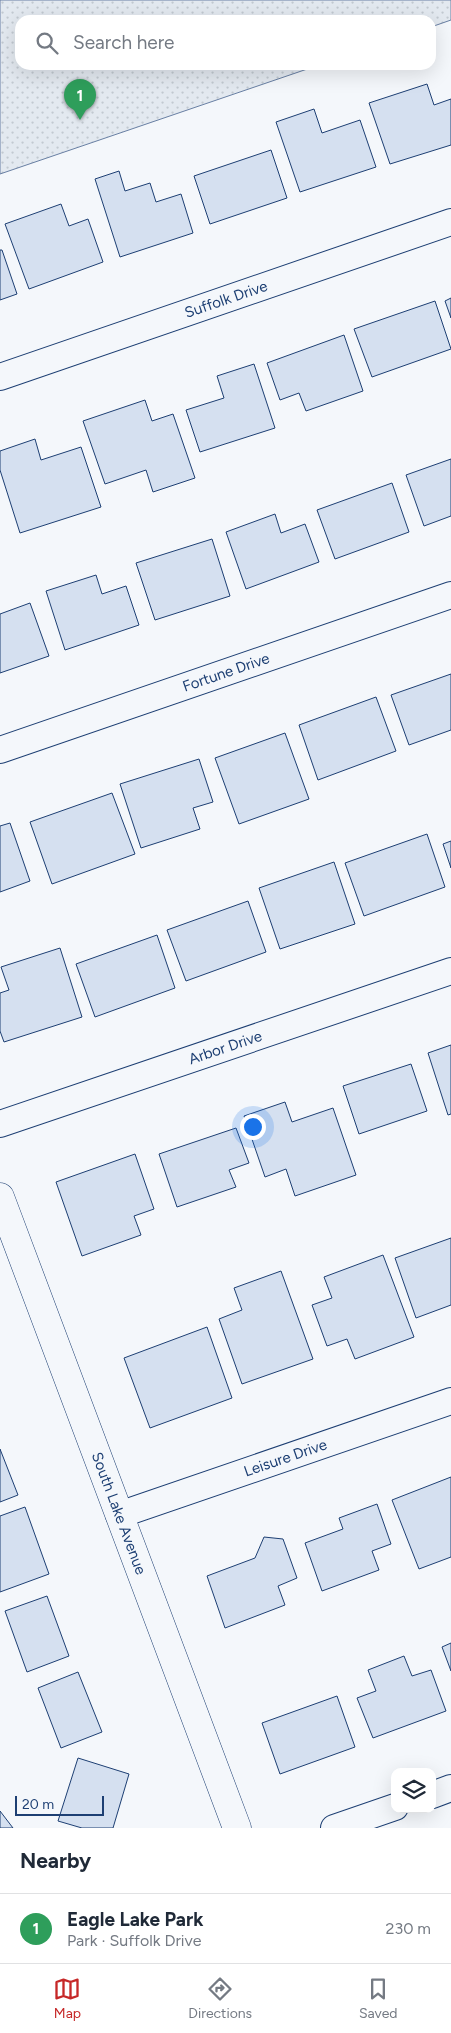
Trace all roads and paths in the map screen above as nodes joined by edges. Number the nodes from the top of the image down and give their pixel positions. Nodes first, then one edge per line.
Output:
1 (451, 222) edge
2 (0, 377) edge
3 (451, 595) edge
4 (0, 750) edge
5 (451, 971) edge
6 (0, 1124) edge
7 (0, 1197) edge
8 (451, 1401) edge
9 (119, 1515) junction
10 (451, 1788) edge
11 (436, 1794) edge
12 (391, 1808) edge
13 (237, 1828) edge
14 (334, 1828) edge

1 - 2 street, Suffolk Drive
3 - 4 street, Fortune Drive
5 - 6 street, Arbor Drive
7 - 9 street, South Lake Avenue
8 - 9 street, Leisure Drive
9 - 13 street, South Lake Avenue
10 - 11 street
12 - 14 street

